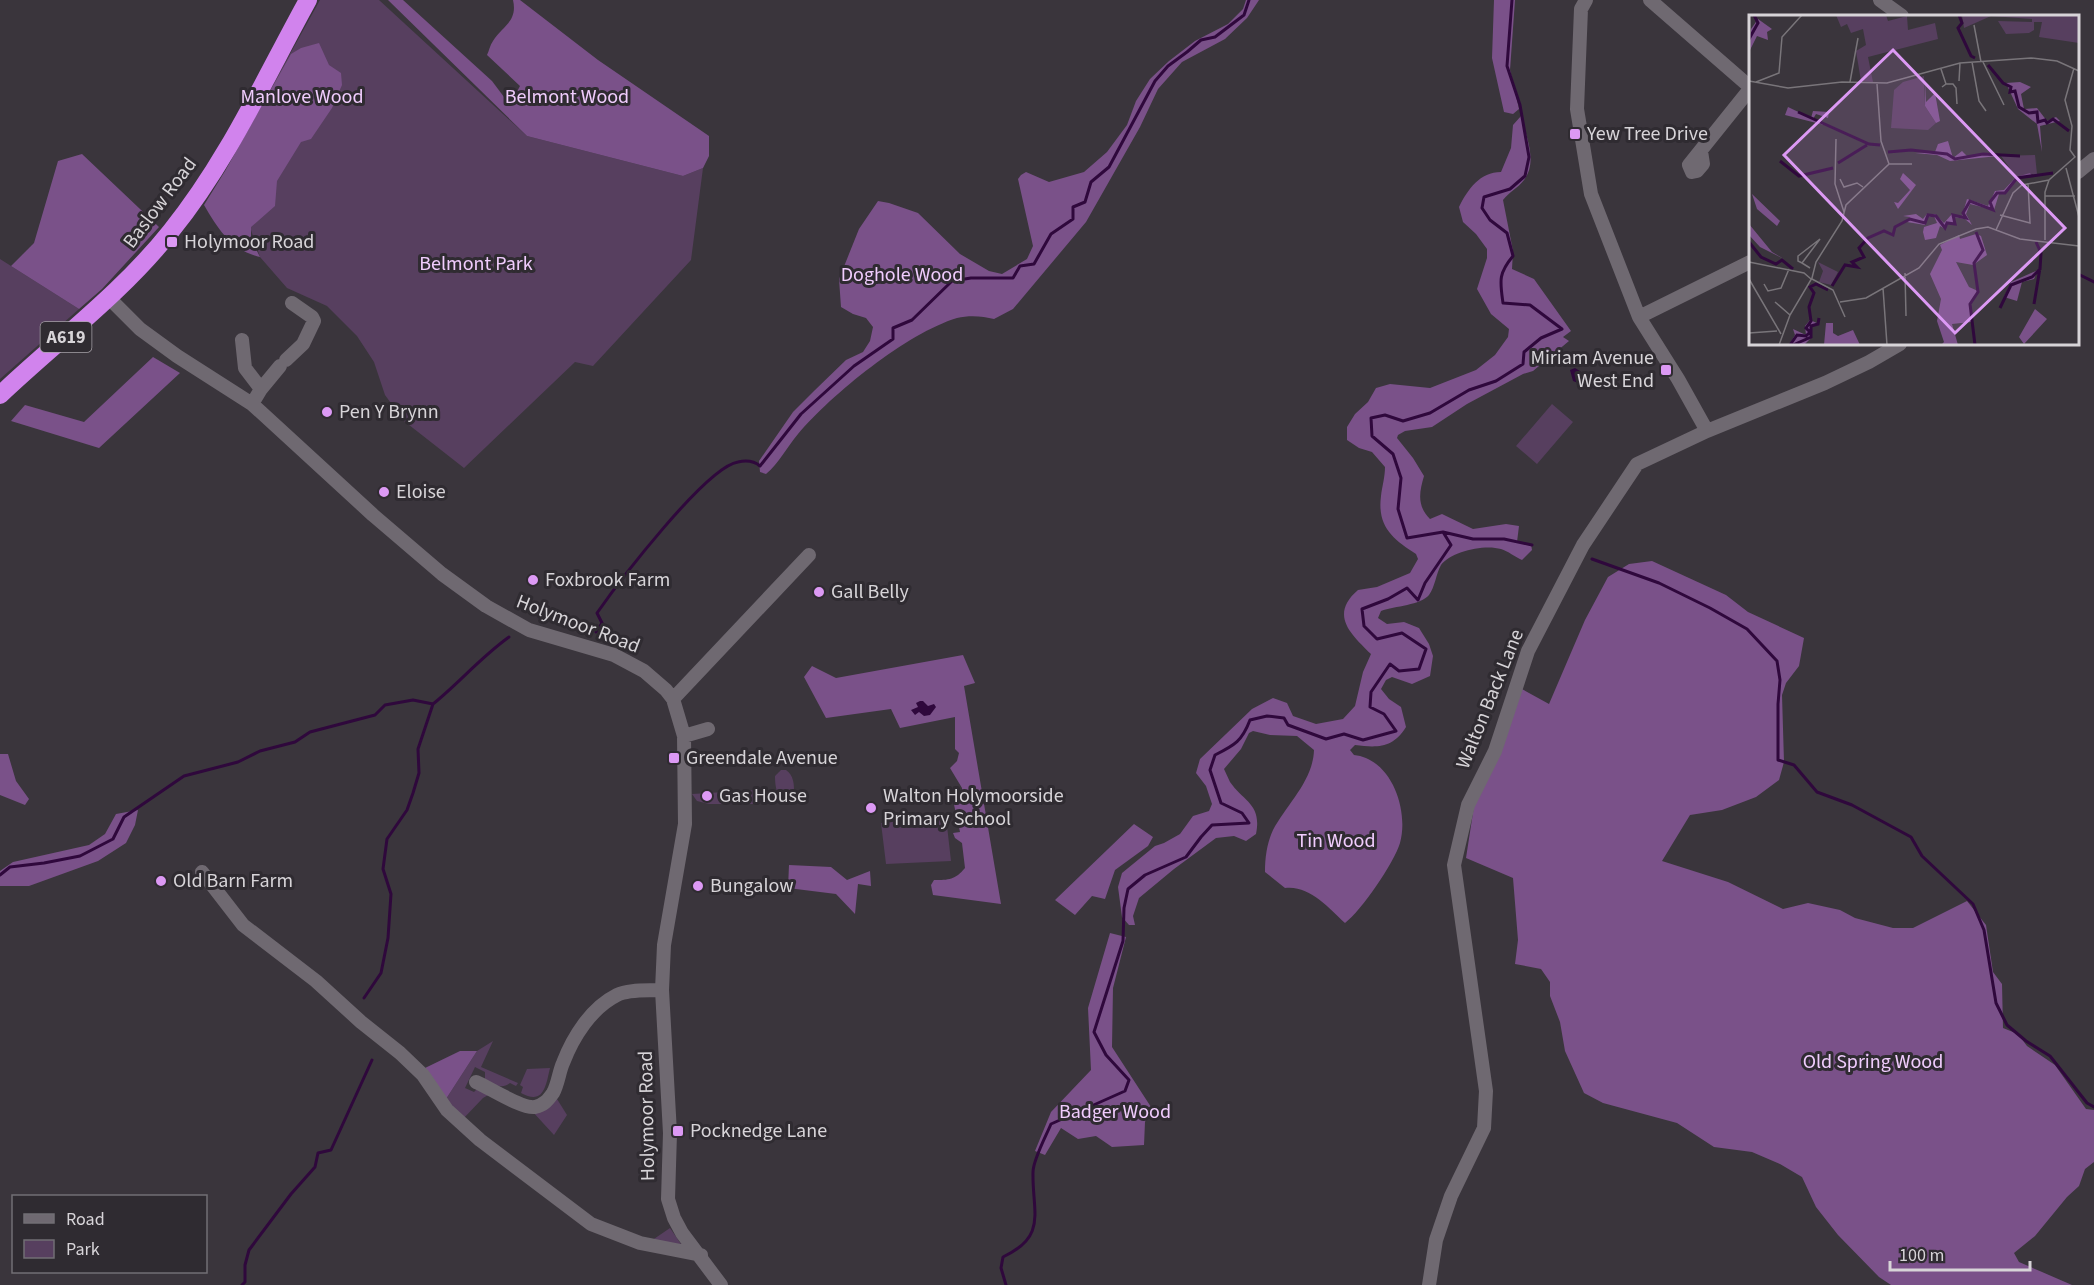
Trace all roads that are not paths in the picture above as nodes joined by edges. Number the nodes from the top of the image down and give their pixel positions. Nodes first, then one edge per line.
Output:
1 (308, 0) edge
2 (1586, 0) edge
3 (1650, 0) edge
4 (1880, 0) edge
5 (1901, 15) edge
6 (1749, 87) edge
7 (1749, 89) edge
8 (1701, 151) dead end
9 (2094, 159) edge
10 (2079, 171) edge
11 (1749, 262) edge
12 (109, 298) junction
13 (292, 303) dead end
14 (1639, 317) junction
15 (242, 340) dead end
16 (1898, 345) edge
17 (261, 389) junction
18 (0, 395) edge
19 (252, 404) junction
20 (1707, 431) junction
21 (809, 555) dead end
22 (673, 699) junction
23 (708, 729) dead end
24 (684, 736) junction
25 (202, 872) dead end
26 (662, 990) junction
27 (476, 1082) dead end
28 (700, 1256) junction
29 (721, 1285) edge
30 (1429, 1285) edge

1 - 12 highway, Baslow Road / A619
2 - 14 street
3 - 6 street
4 - 5 street
7 - 8 street
9 - 10 street
11 - 14 street
12 - 18 highway, Baslow Road / A619
12 - 19 street, Holymoor Road
13 - 17 street
14 - 20 street
15 - 17 street
16 - 20 street, Walton Back Lane
17 - 19 street
19 - 22 street, Holymoor Road
20 - 30 street, Walton Back Lane
21 - 22 street
22 - 24 street, Holymoor Road
23 - 24 street
24 - 26 street, Holymoor Road
25 - 28 street
26 - 27 street
26 - 28 street, Holymoor Road
28 - 29 street, Holymoor Road

